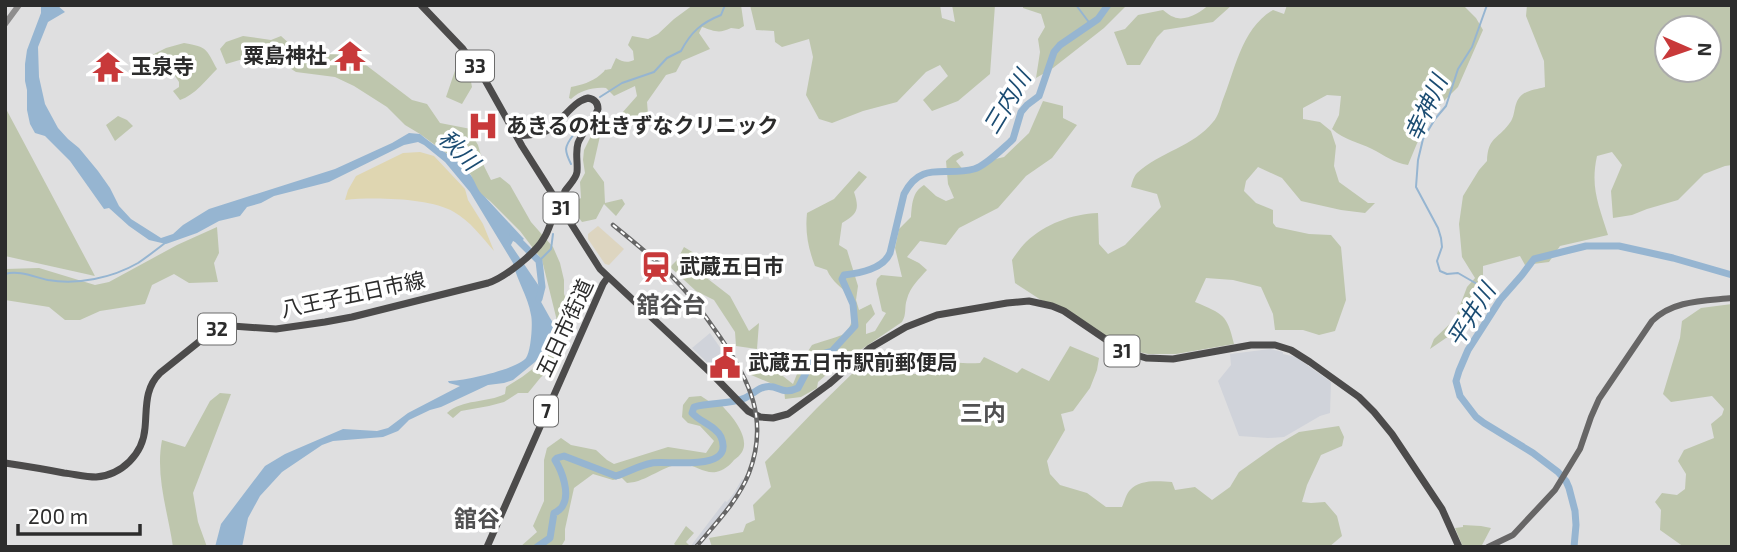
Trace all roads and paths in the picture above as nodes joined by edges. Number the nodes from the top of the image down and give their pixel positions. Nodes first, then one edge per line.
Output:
1 (19, 5) edge
2 (421, 5) edge
3 (5, 24) edge
4 (517, 136) junction
5 (565, 191) tunnel mouth
6 (553, 217) tunnel mouth
7 (608, 277) junction
8 (1732, 298) edge
9 (5, 463) edge
10 (487, 547) edge
11 (1459, 547) edge
12 (1488, 547) edge

1 - 3 street
2 - 4 main road, 33
4 - 5 main road
4 - 7 main road, 31
6 - 9 main road, 八王子五日市線 / 32
7 - 10 main road, 五日市街道 / 7
7 - 11 main road, 31
8 - 12 main road

